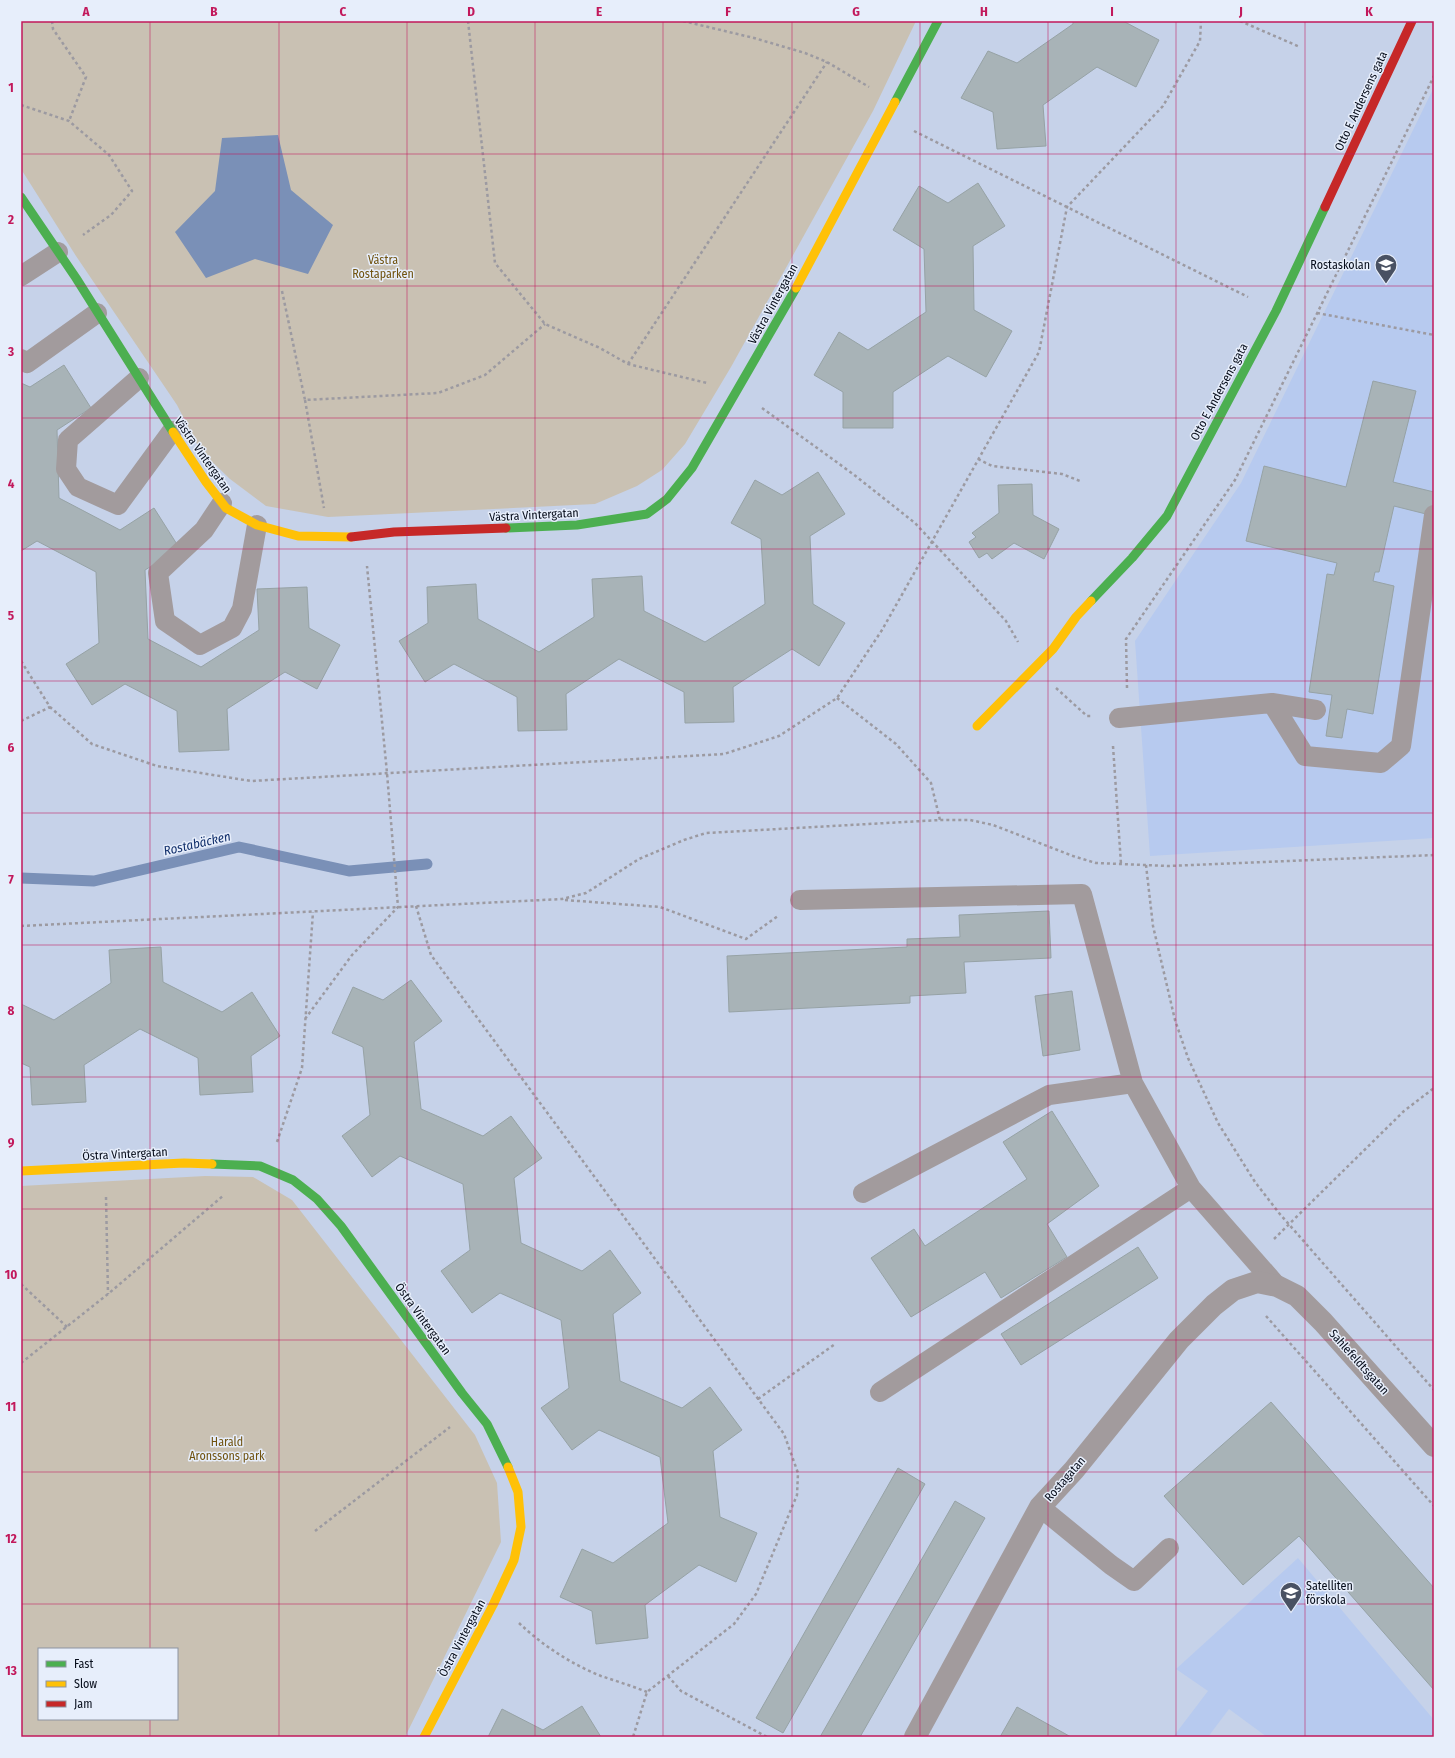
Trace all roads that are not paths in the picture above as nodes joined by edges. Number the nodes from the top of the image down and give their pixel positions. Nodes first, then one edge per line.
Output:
1 (938, 21) edge
2 (1412, 21) edge
3 (21, 197) edge
4 (58, 252) junction
5 (21, 276) edge
6 (97, 313) junction
7 (21, 360) edge
8 (138, 378) junction
9 (172, 431) junction
10 (222, 503) junction
11 (1434, 516) edge
12 (256, 525) junction
13 (1272, 703) junction
14 (1316, 710) dead end
15 (1119, 718) road end
16 (977, 726) dead end
17 (800, 900) road end
18 (1133, 1083) junction
19 (21, 1171) edge
20 (1191, 1188) junction
21 (863, 1193) dead end
22 (1277, 1286) junction
23 (880, 1392) dead end
24 (1434, 1446) edge
25 (1040, 1508) junction
26 (1169, 1548) dead end
27 (424, 1737) edge
28 (915, 1737) edge

1 - 12 street, Västra Vintergatan
2 - 16 street, Otto E Andersens gata
3 - 4 street, Västra Vintergatan
4 - 5 lane
4 - 6 street, Västra Vintergatan
6 - 7 lane
6 - 8 street, Västra Vintergatan
8 - 9 street, Västra Vintergatan
8 - 9 lane
9 - 10 street, Västra Vintergatan
10 - 12 street, Västra Vintergatan
10 - 12 lane
11 - 13 lane
13 - 14 lane
13 - 15 lane
17 - 18 lane
18 - 20 lane
18 - 21 lane
19 - 27 street, Östra Vintergatan
20 - 22 lane
20 - 23 lane
22 - 24 street, Sahlefeldtsgatan
22 - 25 street, Rostagatan
25 - 26 lane
25 - 28 street, Rostagatan

